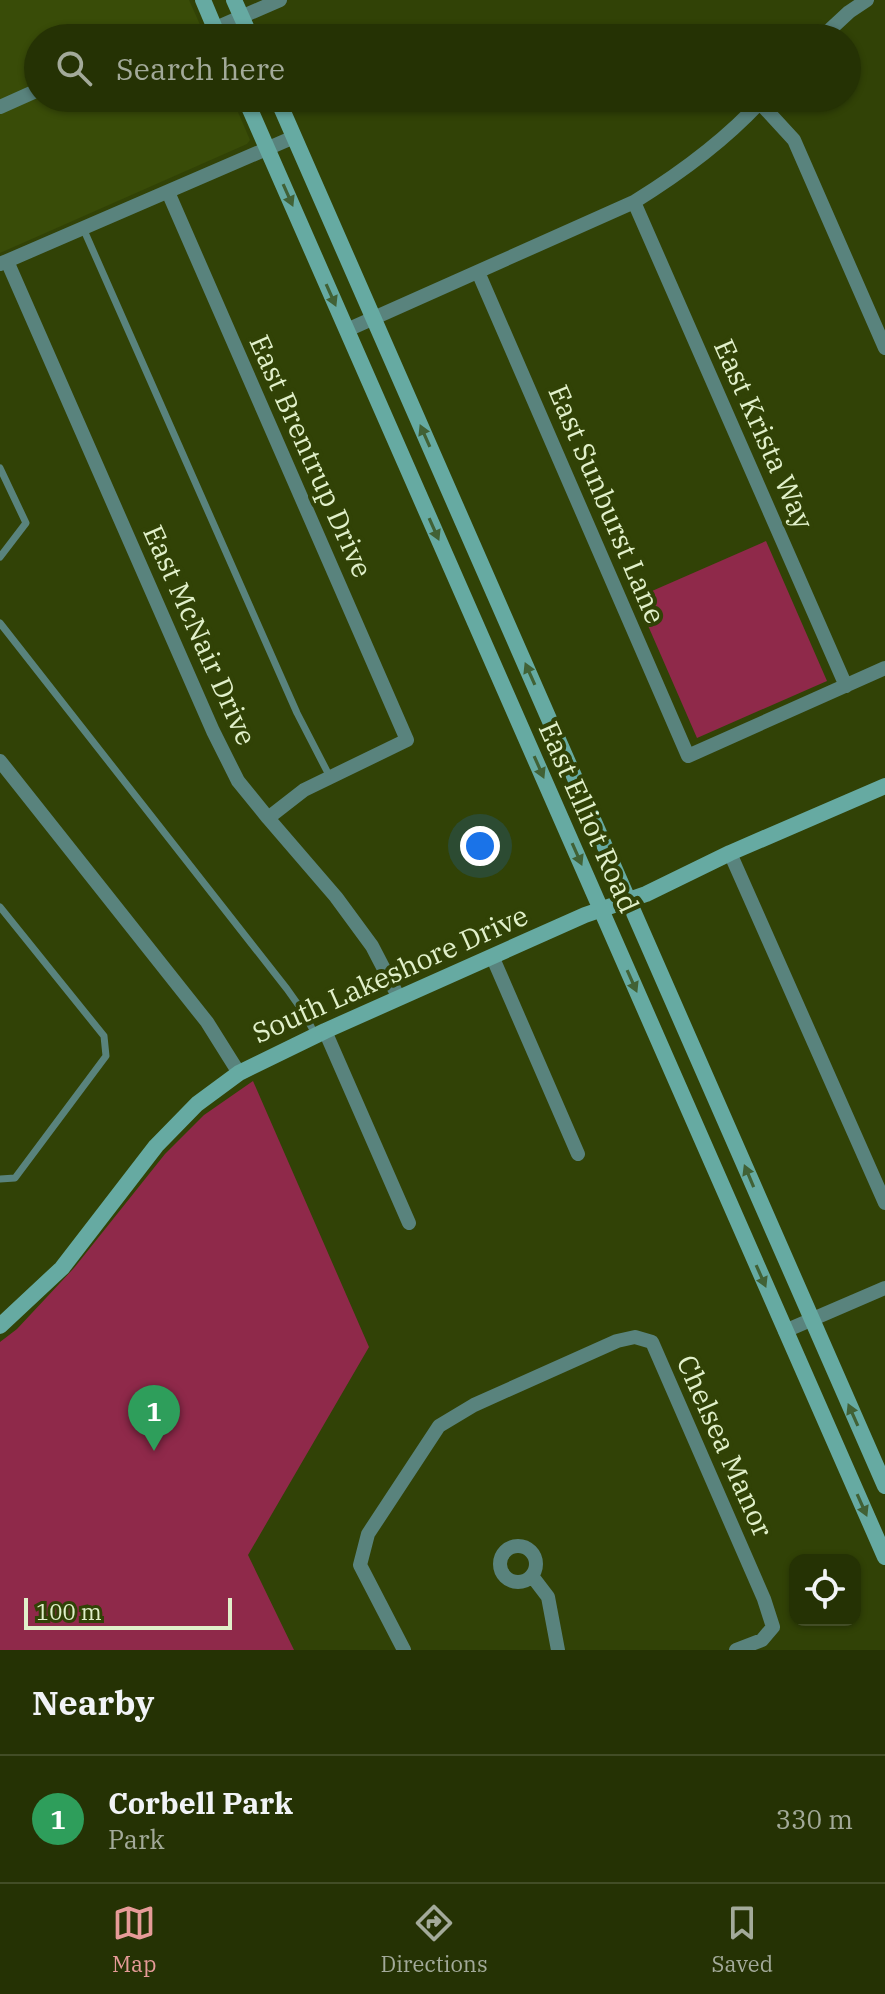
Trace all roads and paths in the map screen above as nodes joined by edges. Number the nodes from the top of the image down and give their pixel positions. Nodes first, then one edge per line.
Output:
1 (203, 0) edge
2 (234, 0) edge
3 (280, 0) edge
4 (867, 0) edge
5 (241, 16) junction
6 (213, 24) edge
7 (230, 24) edge
8 (245, 24) edge
9 (836, 24) edge
10 (24, 96) edge
11 (0, 107) edge
12 (251, 112) edge
13 (283, 112) edge
14 (750, 112) edge
15 (771, 112) edge
16 (294, 137) junction
17 (267, 149) junction
18 (168, 192) junction
19 (634, 202) junction
20 (83, 228) junction
21 (4, 263) edge
22 (478, 272) junction
23 (373, 317) junction
24 (347, 330) junction
25 (885, 348) edge
26 (0, 468) edge
27 (0, 557) edge
28 (0, 623) edge
29 (885, 668) edge
30 (846, 686) junction
31 (0, 761) edge
32 (330, 777) junction
33 (885, 786) edge
34 (268, 818) junction
35 (730, 853) junction
36 (629, 899) junction
37 (0, 907) edge
38 (601, 909) junction
39 (492, 956) junction
40 (399, 998) junction
41 (321, 1033) junction
42 (239, 1073) junction
43 (578, 1154) dead end
44 (0, 1179) edge
45 (885, 1203) edge
46 (409, 1223) dead end
47 (885, 1288) edge
48 (811, 1319) junction
49 (0, 1326) edge
50 (785, 1331) junction
51 (885, 1486) edge
52 (885, 1557) edge
53 (532, 1576) dead end
54 (404, 1650) edge
55 (558, 1650) edge
56 (736, 1650) edge

1 - 6 main road
2 - 5 main road
3 - 5 street
4 - 9 street
5 - 7 street
5 - 8 main road
10 - 11 street
12 - 17 main road, East Elliot Road
13 - 16 main road, East Elliot Road
14 - 19 street
15 - 25 street
16 - 17 street
16 - 23 main road, East Elliot Road
17 - 18 street
17 -> 24 main road, East Elliot Road
18 - 20 street
18 - 32 street, East Brentrup Drive
19 - 22 street
19 - 30 street, East Krista Way
20 - 21 street
20 - 32 lane
21 - 34 street, East McNair Drive
22 - 23 street
22 - 30 street, East Sunburst Lane
23 - 24 street
36 -> 23 main road, East Elliot Road
24 -> 38 main road, East Elliot Road
26 - 27 lane
28 - 41 lane
29 - 30 street
31 - 42 street
32 - 34 street
33 - 35 main road, South Lakeshore Drive
34 - 40 street, East McNair Drive
35 - 36 main road, South Lakeshore Drive
35 - 45 street
36 - 38 main road, South Lakeshore Drive
48 -> 36 main road, East Elliot Road
37 - 44 lane
38 - 39 main road, South Lakeshore Drive
38 -> 50 main road, East Elliot Road
39 - 40 main road, South Lakeshore Drive
39 - 43 street
40 - 41 main road, South Lakeshore Drive
41 - 42 main road, South Lakeshore Drive
41 - 46 street
42 - 49 main road, South Lakeshore Drive
47 - 48 street
48 - 50 street
51 -> 48 main road, East Elliot Road
50 -> 52 main road, East Elliot Road
53 - 55 street
54 - 56 street, Chelsea Manor

